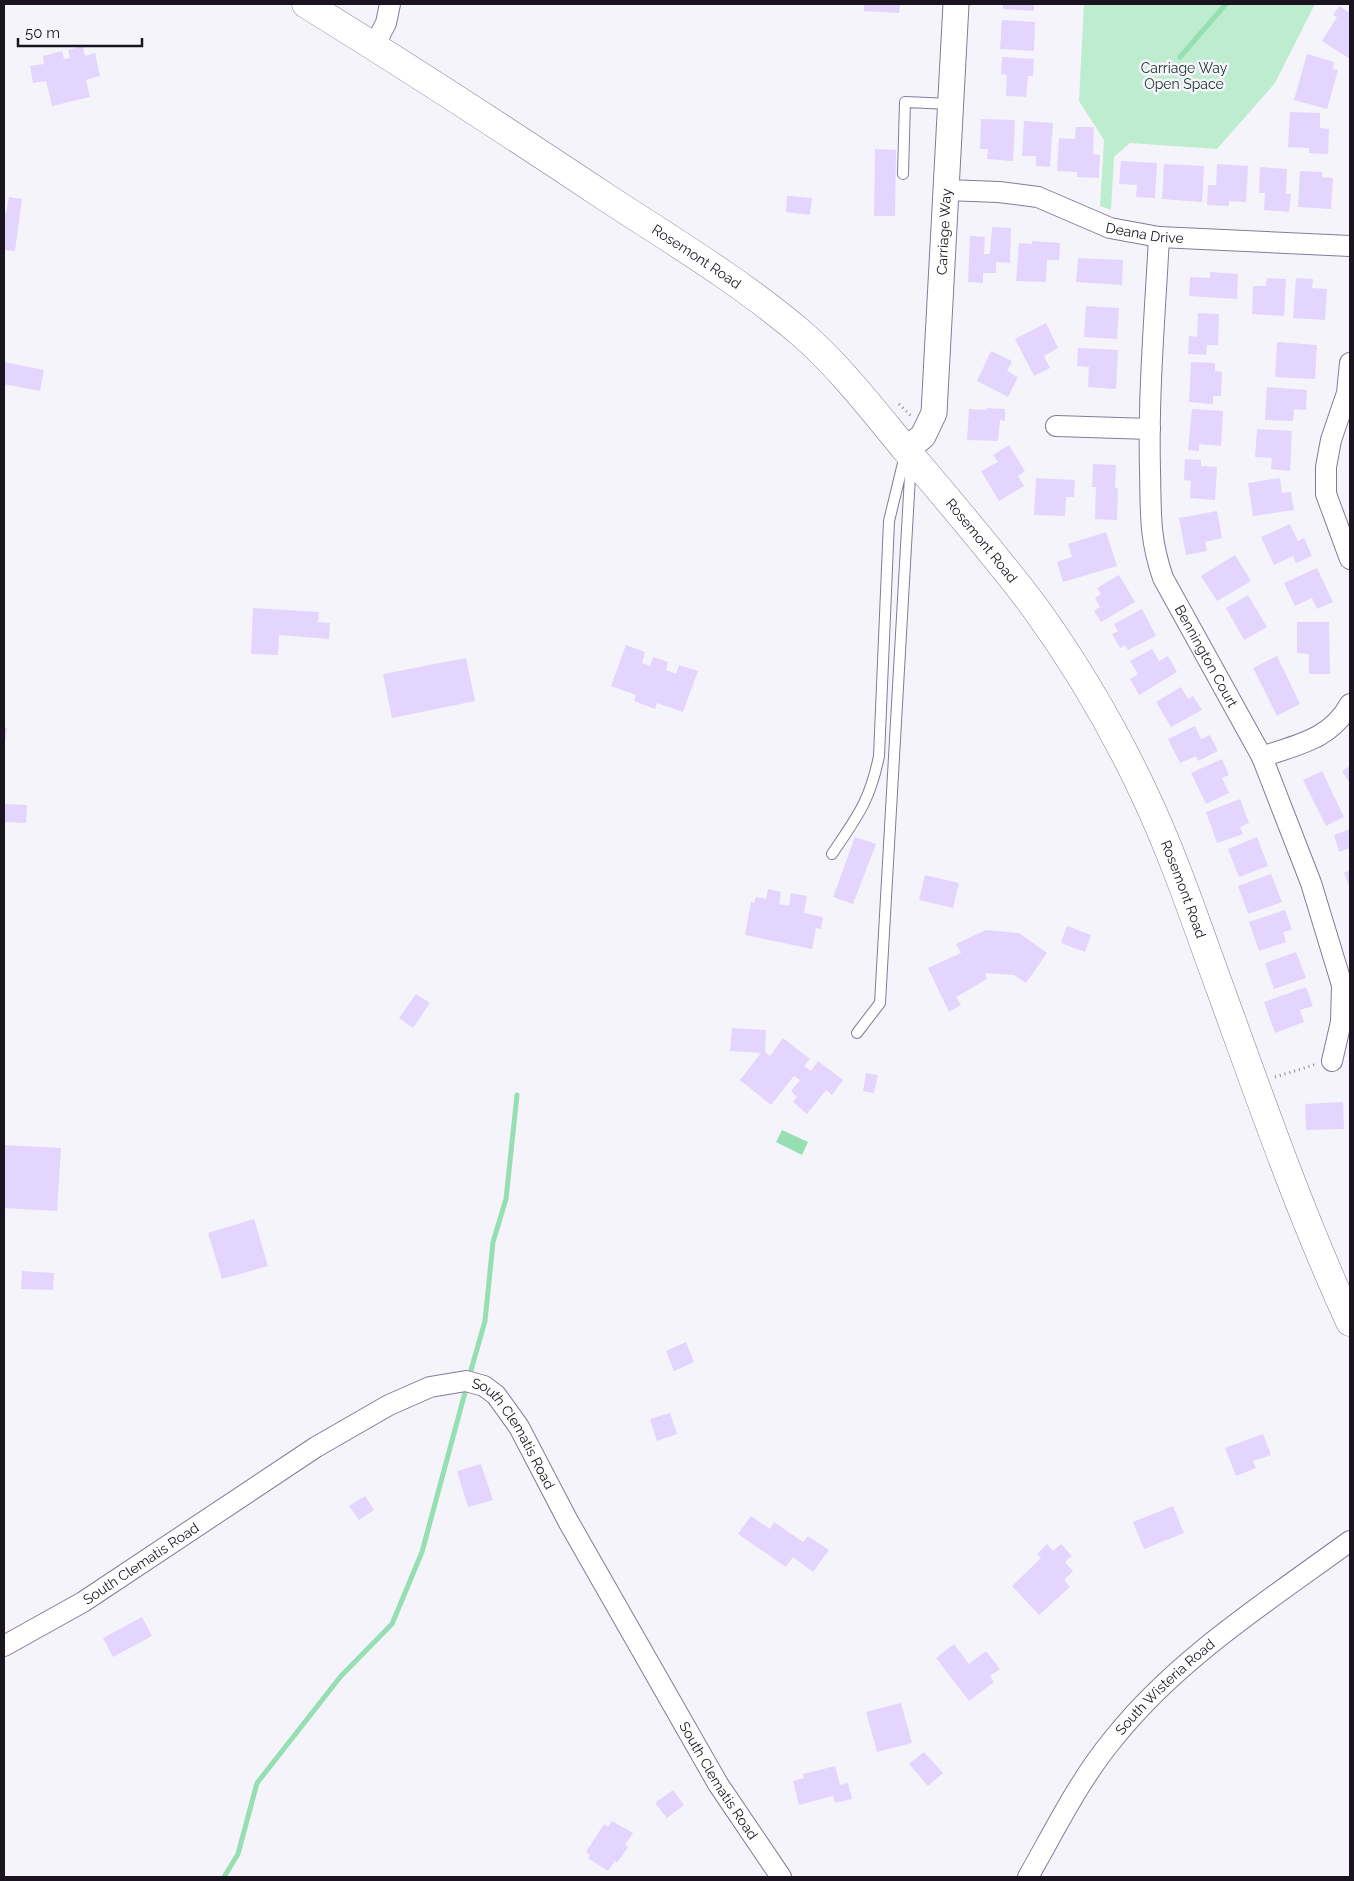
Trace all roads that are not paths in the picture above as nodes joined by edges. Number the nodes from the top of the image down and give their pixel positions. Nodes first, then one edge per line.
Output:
1 (306, 4) edge
2 (390, 4) edge
3 (956, 4) edge
4 (374, 46) junction
5 (951, 104) junction
6 (903, 174) dead end
7 (946, 190) junction
8 (1159, 237) junction
9 (1350, 246) edge
10 (1350, 363) edge
11 (1056, 426) dead end
12 (1150, 428) junction
13 (906, 450) junction
14 (1350, 559) edge
15 (1350, 704) edge
16 (1262, 757) junction
17 (832, 854) dead end
18 (857, 1032) dead end
19 (1332, 1061) dead end
20 (1350, 1322) edge
21 (1350, 1541) edge
22 (4, 1646) edge
23 (781, 1877) edge
24 (1028, 1877) edge

1 - 4 main road, Rosemont Road
2 - 4 street
3 - 5 street, Carriage Way
4 - 13 main road, Rosemont Road
5 - 6 lane
5 - 7 street, Carriage Way
7 - 8 street, Deana Drive
7 - 13 street, Carriage Way
8 - 9 street, Deana Drive
8 - 12 street, Bennington Court
10 - 14 street
11 - 12 street
12 - 16 street, Bennington Court
13 - 17 lane
13 - 18 lane
13 - 20 main road, Rosemont Road
15 - 16 street
16 - 19 street, Bennington Court
21 - 24 street, South Wisteria Road
22 - 23 street, South Clematis Road

